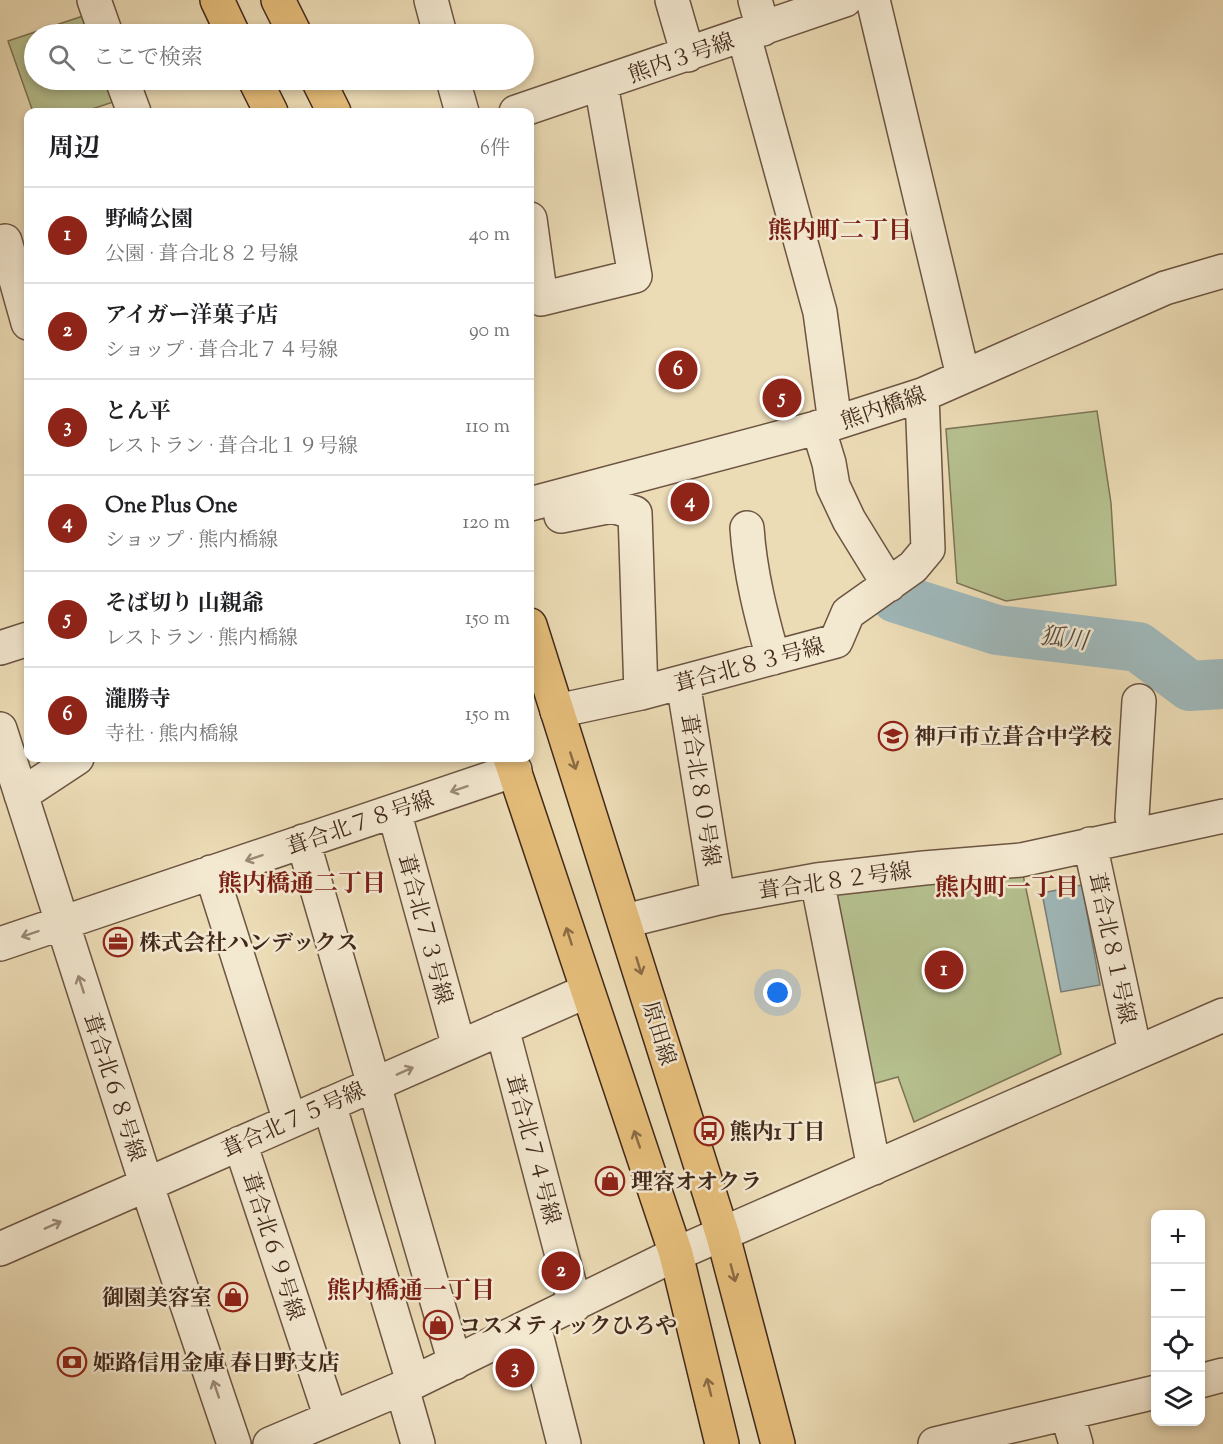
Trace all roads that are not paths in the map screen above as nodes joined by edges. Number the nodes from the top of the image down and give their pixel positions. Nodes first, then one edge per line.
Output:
1 (94, 0) edge
2 (217, 0) edge
3 (278, 0) edge
4 (431, 0) edge
5 (672, 0) edge
6 (845, 0) edge
7 (873, 0) edge
8 (754, 22) edge
9 (102, 24) edge
10 (228, 24) edge
11 (290, 24) edge
12 (438, 24) edge
13 (688, 55) junction
14 (601, 84) junction
15 (126, 90) edge
16 (260, 90) edge
17 (323, 90) edge
18 (456, 90) edge
19 (132, 108) edge
20 (269, 108) edge
21 (332, 108) edge
22 (461, 108) edge
23 (528, 108) edge
24 (11, 239) edge
25 (534, 248) edge
26 (1223, 271) edge
27 (24, 302) edge
28 (963, 375) junction
29 (922, 395) junction
30 (826, 425) junction
31 (534, 503) edge
32 (534, 519) edge
33 (747, 528) dead end
34 (889, 585) junction
35 (534, 638) edge
36 (24, 640) edge
37 (0, 648) edge
38 (772, 658) junction
39 (683, 682) junction
40 (641, 693) junction
41 (1139, 701) dead end
42 (557, 711) junction
43 (0, 729) edge
44 (71, 762) edge
45 (513, 764) edge
46 (21, 795) junction
47 (394, 811) junction
48 (1223, 816) edge
49 (1136, 835) junction
50 (303, 841) junction
51 (1090, 844) junction
52 (211, 872) junction
53 (817, 880) junction
54 (718, 898) junction
55 (626, 921) junction
56 (61, 923) junction
57 (0, 944) edge
58 (587, 991) junction
59 (1223, 1015) edge
60 (502, 1028) junction
61 (459, 1047) junction
62 (1135, 1052) junction
63 (374, 1084) junction
64 (329, 1104) junction
65 (290, 1121) junction
66 (240, 1143) junction
67 (874, 1168) junction
68 (146, 1184) junction
69 (723, 1236) junction
70 (1, 1246) edge
71 (676, 1254) junction
72 (575, 1305) junction
73 (534, 1326) junction
74 (455, 1363) junction
75 (1223, 1376) edge
76 (1205, 1380) edge
77 (408, 1385) junction
78 (1151, 1393) edge
79 (1067, 1413) junction
80 (330, 1418) junction
81 (995, 1437) edge
82 (234, 1444) edge
83 (270, 1444) edge
84 (418, 1444) edge
85 (564, 1444) edge
86 (722, 1444) edge
87 (778, 1444) edge
88 (935, 1444) edge
89 (1076, 1444) edge

1 - 9 street
2 - 10 main road
3 - 11 main road
4 - 12 street
5 - 13 street
6 - 8 street, 熊内３号線
7 - 28 street
8 - 13 street, 熊内３号線
8 - 30 street
13 - 14 street, 熊内３号線
14 - 23 street, 熊内３号線
14 - 25 street
15 - 19 street
16 - 20 main road
17 - 21 main road
18 - 22 street
24 - 27 street
26 - 28 street, 熊内橋線
28 - 29 street, 熊内橋線
29 - 30 street, 熊内橋線
29 - 34 street, 葺合北８３号線
30 - 31 street, 熊内橋線
30 - 34 street
32 - 40 street
33 - 38 street
34 - 38 street, 葺合北８３号線
35 - 42 main road, 原田線
36 - 37 street
38 - 39 street, 葺合北８３号線
39 - 40 street, 葺合北８３号線
39 - 54 street, 葺合北８０号線
40 - 42 street, 葺合北８３号線
41 - 49 street
42 -> 55 main road, 原田線
43 - 46 street, 葺合北６８号線
44 - 46 street
45 -> 47 street, 葺合北７８号線
58 -> 45 main road
46 - 56 street, 葺合北６８号線
47 - 50 street, 葺合北７８号線
47 - 61 street, 葺合北７３号線
48 - 49 street, 葺合北８２号線
49 - 51 street, 葺合北８２号線
50 -> 52 street, 葺合北７８号線
50 - 63 street
51 - 53 street, 葺合北８２号線
51 - 62 street, 葺合北８１号線
52 - 56 street, 葺合北７８号線
52 - 65 street
53 - 54 street, 葺合北８２号線
53 - 67 street
54 - 55 street, 葺合北８２号線
55 -> 69 main road, 原田線
56 -> 57 street, 葺合北７８号線
68 -> 56 street, 葺合北６８号線
58 - 60 street, 葺合北７５号線
71 -> 58 main road
59 - 62 street
60 - 61 street, 葺合北７５号線
60 - 72 street, 葺合北７４号線
63 -> 61 street, 葺合北７５号線
62 - 67 street
63 - 64 street, 葺合北７５号線
63 - 74 street
64 - 65 street, 葺合北７５号線
64 - 77 street
65 - 66 street, 葺合北７５号線
66 - 68 street, 葺合北７５号線
66 - 80 street, 葺合北６９号線
67 - 69 street
70 -> 68 street, 葺合北７５号線
82 -> 68 street, 葺合北６８号線
69 - 71 street
69 -> 87 main road, 原田線
71 - 72 street
86 -> 71 main road
72 - 73 street
73 - 74 street
73 - 85 street
74 - 77 street
75 - 76 street
77 - 80 street
77 - 84 street
78 - 79 street
79 - 81 street
79 - 89 street
80 - 83 street
81 - 88 street

